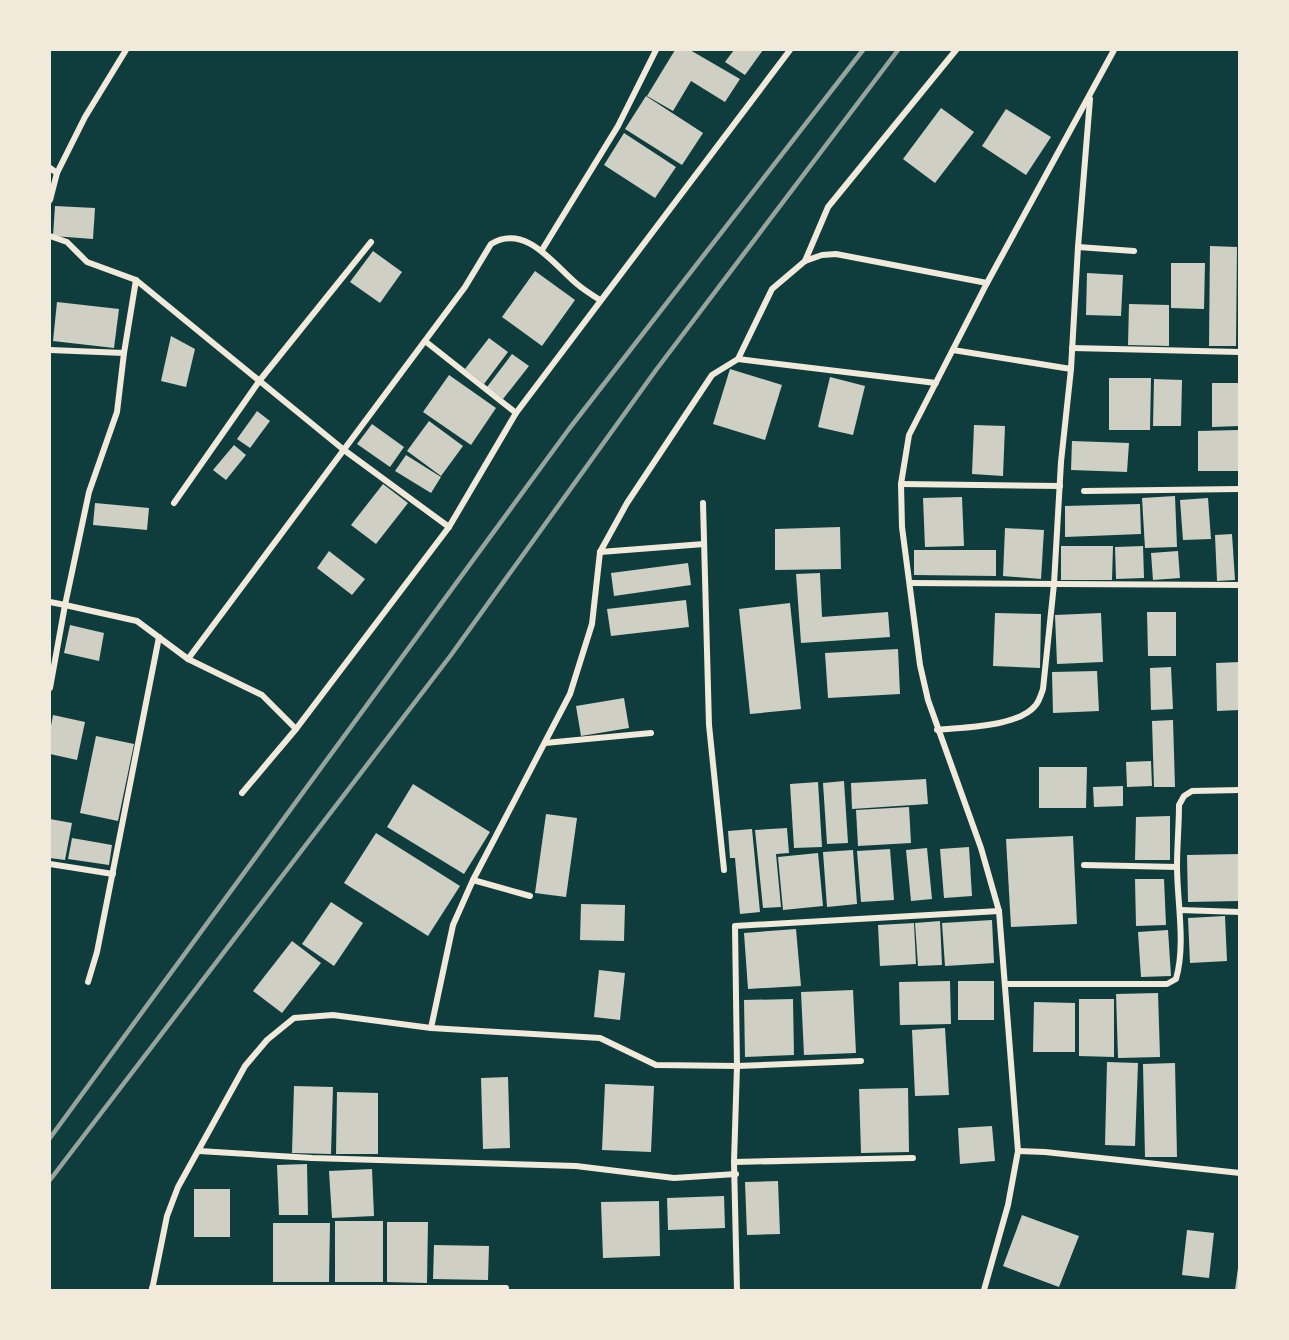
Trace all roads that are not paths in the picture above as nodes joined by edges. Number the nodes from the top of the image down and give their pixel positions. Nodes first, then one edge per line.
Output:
1 (126, 50) edge
2 (656, 50) edge
3 (790, 50) edge
4 (956, 50) edge
5 (1114, 50) edge
6 (1090, 96) junction
7 (50, 168) edge
8 (57, 173) junction
9 (50, 200) edge
10 (50, 236) edge
11 (371, 242) dead end
12 (1078, 247) junction
13 (542, 250) junction
14 (1134, 251) dead end
15 (805, 261) junction
16 (136, 280) junction
17 (987, 283) junction
18 (600, 300) junction
19 (425, 341) junction
20 (1072, 348) junction
21 (50, 350) edge
22 (953, 350) junction
23 (1239, 352) edge
24 (124, 353) junction
25 (738, 359) junction
26 (1071, 369) junction
27 (260, 380) junction
28 (936, 383) junction
29 (516, 413) junction
30 (344, 450) junction
31 (901, 484) junction
32 (1060, 486) junction
33 (1239, 489) edge
34 (1084, 491) dead end
35 (174, 503) dead end
36 (703, 503) dead end
37 (449, 527) junction
38 (704, 544) junction
39 (600, 552) junction
40 (910, 583) junction
41 (1054, 584) junction
42 (1239, 585) edge
43 (50, 602) edge
44 (64, 605) junction
45 (159, 637) junction
46 (188, 659) junction
47 (50, 688) edge
48 (296, 729) junction
49 (937, 730) junction
50 (651, 733) dead end
51 (544, 743) junction
52 (1239, 790) edge
53 (242, 793) dead end
54 (50, 864) edge
55 (1084, 865) dead end
56 (1177, 867) junction
57 (724, 870) dead end
58 (112, 874) junction
59 (473, 880) junction
60 (530, 896) dead end
61 (999, 910) junction
62 (1180, 910) junction
63 (1239, 912) edge
64 (88, 982) dead end
65 (1006, 984) junction
66 (431, 1028) junction
67 (861, 1061) dead end
68 (737, 1066) junction
69 (199, 1151) junction
70 (1018, 1151) junction
71 (913, 1158) dead end
72 (734, 1162) junction
73 (1239, 1173) edge
74 (736, 1174) junction
75 (506, 1288) dead end
76 (152, 1289) edge
77 (737, 1290) edge
78 (984, 1290) edge

1 - 8 street
2 - 13 street
3 - 18 street
4 - 15 street
5 - 6 street
6 - 12 street
6 - 17 street
7 - 8 street
8 - 9 street
10 - 16 street
11 - 27 street
12 - 14 street
12 - 20 street
13 - 18 street
13 - 19 street
15 - 17 street
15 - 25 street
16 - 24 street
16 - 27 street
17 - 22 street
18 - 29 street
19 - 29 street
19 - 30 street
20 - 23 street
20 - 26 street
21 - 24 street
22 - 26 street
22 - 28 street
24 - 44 street
25 - 28 street
25 - 39 street
26 - 32 street
27 - 30 street
27 - 35 street
28 - 31 street
29 - 37 street
30 - 37 street
30 - 46 street
31 - 32 street
31 - 40 street
32 - 41 street
33 - 34 street
36 - 38 street
37 - 48 street
38 - 39 street
38 - 57 street
39 - 51 street
40 - 41 street
40 - 49 street
41 - 42 street
41 - 49 street
43 - 44 street
44 - 45 street
44 - 47 street
45 - 46 street
45 - 58 street
46 - 48 street
48 - 53 street
49 - 61 street
50 - 51 street
51 - 59 street
52 - 56 street
54 - 58 street
55 - 56 street
56 - 62 street
58 - 64 street
59 - 60 street
59 - 66 street
61 - 65 street
61 - 68 street
62 - 63 street
62 - 65 street
65 - 70 street
66 - 68 street
66 - 69 street
67 - 68 street
68 - 72 street
69 - 74 street
69 - 76 street
70 - 73 street
70 - 78 street
71 - 72 street
72 - 74 street
74 - 77 street
75 - 76 street

